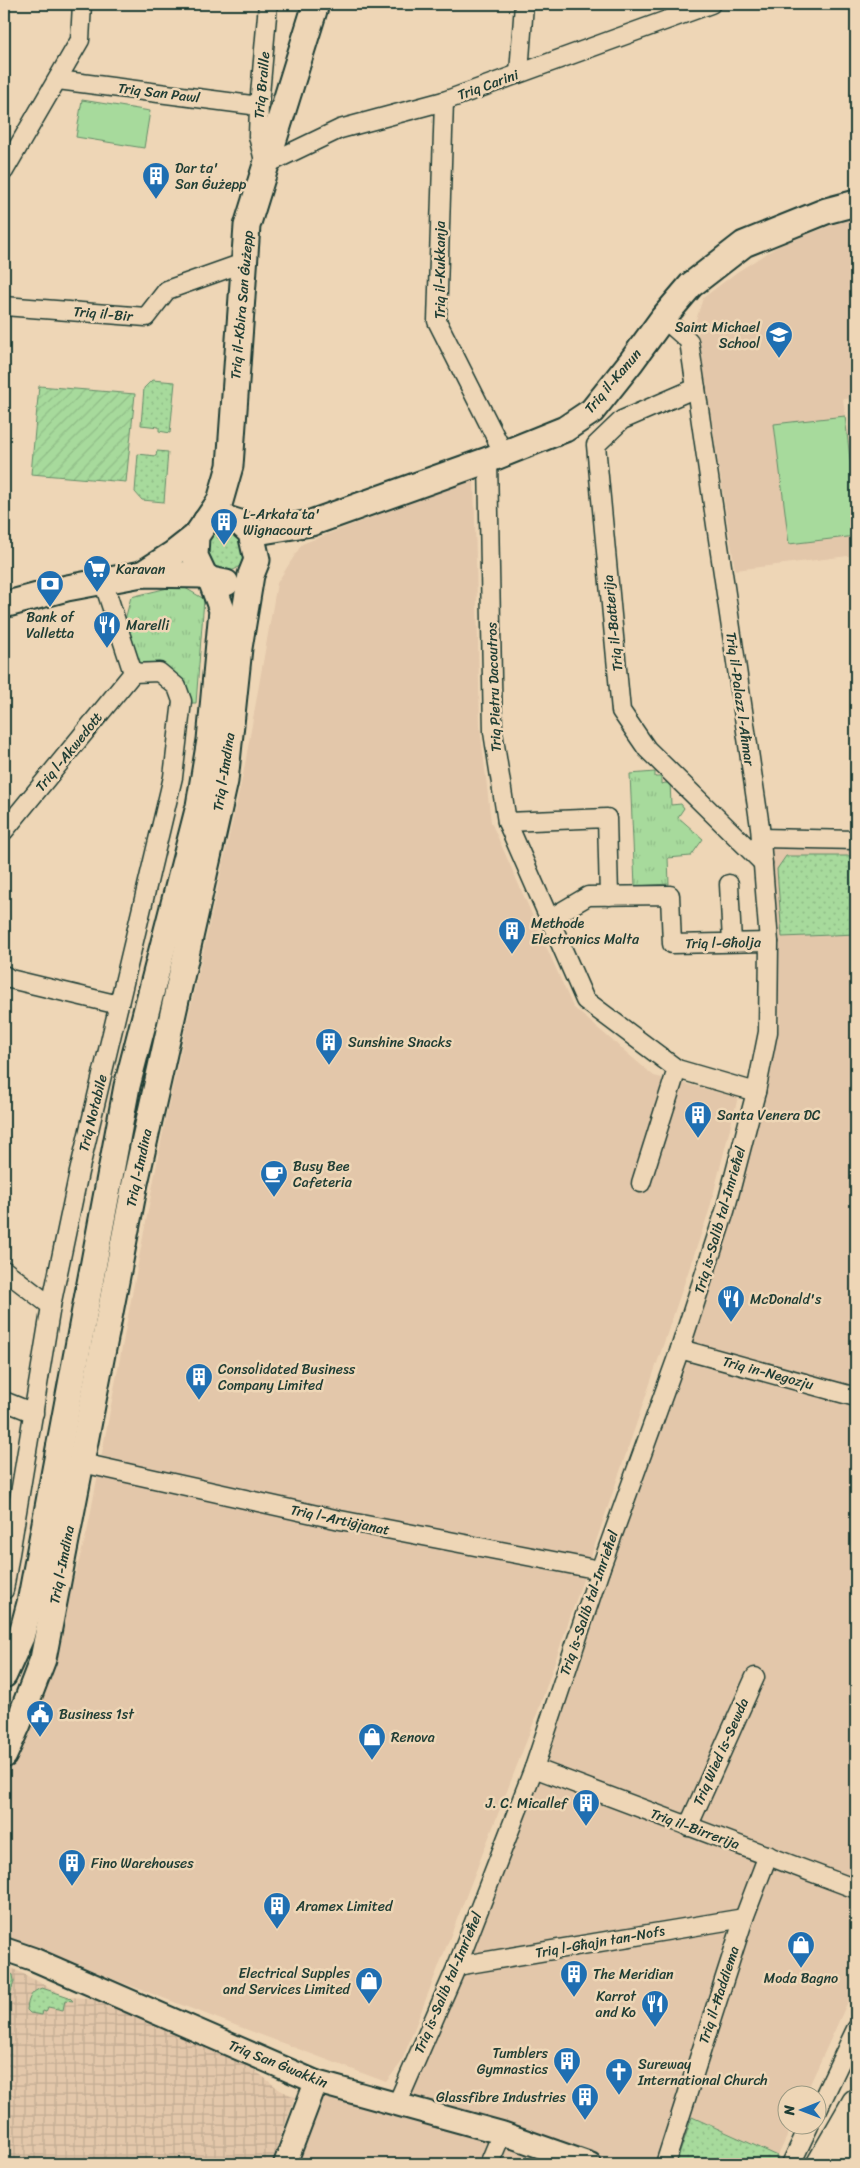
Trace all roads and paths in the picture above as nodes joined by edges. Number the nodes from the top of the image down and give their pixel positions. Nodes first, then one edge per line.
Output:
1 (82, 4) edge
2 (268, 4) edge
3 (316, 4) edge
4 (524, 4) edge
5 (711, 4) edge
6 (519, 73) junction
7 (58, 80) junction
8 (444, 102) junction
9 (259, 106) junction
10 (265, 165) junction
11 (4, 171) edge
12 (856, 203) edge
13 (243, 263) junction
14 (4, 306) edge
15 (662, 318) junction
16 (696, 388) junction
17 (496, 457) junction
18 (230, 466) junction
19 (311, 523) junction
20 (245, 528) junction
21 (201, 529) junction
22 (254, 568) junction
23 (142, 574) junction
24 (208, 578) junction
25 (104, 581) junction
26 (4, 605) edge
27 (133, 674) junction
28 (507, 822) junction
29 (4, 831) edge
30 (761, 838) junction
31 (856, 840) edge
32 (763, 863) junction
33 (729, 884) dead end
34 (609, 896) junction
35 (549, 919) junction
36 (732, 942) junction
37 (769, 942) junction
38 (4, 975) edge
39 (119, 1005) junction
40 (677, 1069) junction
41 (756, 1092) junction
42 (641, 1183) dead end
43 (4, 1270) edge
44 (52, 1306) junction
45 (680, 1349) junction
46 (856, 1397) edge
47 (4, 1401) edge
48 (34, 1413) junction
49 (82, 1463) junction
50 (600, 1570) junction
51 (4, 1590) edge
52 (4, 1675) edge
53 (755, 1677) dead end
54 (4, 1754) edge
55 (534, 1768) junction
56 (688, 1827) junction
57 (768, 1855) junction
58 (856, 1889) edge
59 (744, 1918) junction
60 (4, 1949) edge
61 (457, 1966) junction
62 (856, 2029) edge
63 (316, 2082) junction
64 (828, 2088) edge
65 (856, 2102) edge
66 (397, 2104) junction
67 (502, 2133) junction
68 (805, 2136) edge
69 (856, 2154) edge
70 (578, 2162) edge
71 (285, 2164) edge
72 (488, 2164) edge
73 (665, 2164) edge
74 (791, 2164) edge
75 (821, 2164) edge
76 (851, 2164) edge

1 - 7 street
2 - 9 street, Triq Braille
3 - 10 main road, Triq il-Kbira San Ġużepp
4 - 6 street
5 - 6 street, Triq Carini
6 - 8 street, Triq Carini
7 - 9 street, Triq San Pawl
7 - 11 street
8 - 10 street, Triq Carini
8 - 17 street, Triq il-Kukkanja
9 - 10 street, Triq Braille
10 - 13 main road, Triq il-Kbira San Ġużepp
12 - 15 main road, Triq il-Kanun
13 - 14 street, Triq il-Bir
13 - 18 main road, Triq il-Kbira San Ġużepp
15 - 16 street, Triq il-Palazz l-Aħmar
15 - 17 main road, Triq il-Kanun
16 - 30 street, Triq il-Palazz l-Aħmar
16 - 32 street, Triq il-Batterija
17 - 19 main road, Triq il-Kanun
17 - 28 street, Triq Pietru Dacoutros
18 - 20 main road, Triq il-Kbira San Ġużepp
18 - 21 main road, Triq il-Kbira San Ġużepp
19 - 20 main road, Triq il-Kanun
19 - 22 main road, Triq il-Kanun
20 - 21 main road
20 - 22 main road
21 - 23 main road, Triq il-Kbira San Ġużepp
21 - 24 main road
22 - 24 main road
22 - 49 main road, Triq l-Imdina
23 - 24 main road
23 - 25 main road
24 - 52 main road, Triq l-Imdina
25 - 26 main road
25 - 27 street
27 - 29 street, Triq l-Akwedott
27 - 39 street, Triq Notabile
28 - 34 street
28 - 35 street, Triq Pietru Dacoutros
30 - 31 street
30 - 32 street, Triq il-Palazz l-Aħmar
32 - 37 street, Triq il-Palazz l-Aħmar
33 - 36 street
34 - 35 street, Triq l-Għolja
34 - 36 street, Triq l-Għolja
35 - 40 street, Triq Pietru Dacoutros
36 - 37 street, Triq l-Għolja
37 - 41 street, Triq il-Palazz l-Aħmar
38 - 39 street
39 - 44 street, Triq Notabile
40 - 41 street, Triq Pietru Dacoutros
40 - 42 street
41 - 45 street, Triq is-Salib tal-Imrieħel
43 - 44 street
44 - 48 street, Triq Notabile
45 - 46 street, Triq in-Negozju
45 - 50 street, Triq is-Salib tal-Imrieħel
47 - 48 street
48 - 51 street, Triq Notabile
49 - 50 street, Triq l-Artiġjanat
49 - 54 main road, Triq l-Imdina
50 - 55 street, Triq is-Salib tal-Imrieħel
53 - 56 street, Triq Wied is-Sewda
55 - 56 street, Triq il-Birrerija
55 - 61 street, Triq is-Salib tal-Imrieħel
56 - 57 street, Triq il-Birrerija
57 - 58 street, Triq il-Birrerija
57 - 59 street, Triq il-Ħaddiema
59 - 61 street, Triq l-Għajn tan-Nofs
59 - 73 street, Triq il-Ħaddiema
60 - 63 street, Triq San Ġwakkin
61 - 66 street, Triq is-Salib tal-Imrieħel
62 - 64 street
63 - 66 street, Triq San Ġwakkin
63 - 71 street
65 - 75 highway
66 - 67 street, Triq San Ġwakkin
67 - 70 street, Triq San Ġwakkin
67 - 72 street
68 - 74 street
69 - 76 highway

